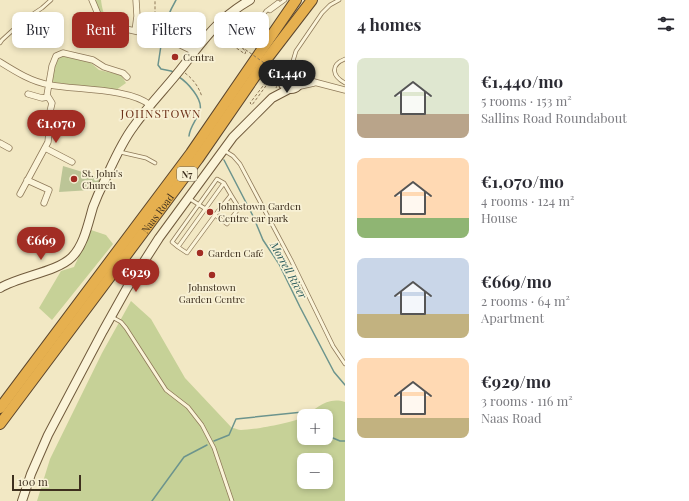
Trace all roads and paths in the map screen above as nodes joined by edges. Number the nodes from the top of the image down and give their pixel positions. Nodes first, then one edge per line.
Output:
1 (51, 0) edge
2 (92, 0) edge
3 (136, 0) edge
4 (155, 0) edge
5 (250, 0) edge
6 (285, 0) edge
7 (296, 0) edge
8 (302, 0) edge
9 (312, 0) edge
10 (339, 0) edge
11 (278, 2) dead end
12 (233, 10) junction
13 (268, 10) junction
14 (154, 12) edge
15 (135, 31) joint
16 (211, 31) junction
17 (0, 43) edge
18 (187, 48) edge
19 (260, 51) junction
20 (195, 52) junction
21 (345, 59) edge
22 (0, 62) edge
23 (293, 63) junction
24 (284, 68) junction
25 (274, 70) junction
26 (178, 72) junction
27 (297, 74) junction
28 (309, 74) dead end
29 (127, 78) dead end
30 (282, 80) junction
31 (314, 82) junction
32 (345, 83) edge
33 (49, 85) junction
34 (292, 88) junction
35 (275, 89) dead end
36 (345, 90) edge
37 (28, 94) dead end
38 (48, 97) junction
39 (202, 97) dead end
40 (272, 98) junction
41 (150, 105) junction
42 (0, 143) edge
43 (9, 148) dead end
44 (45, 148) junction
45 (224, 149) junction
46 (119, 151) junction
47 (72, 162) dead end
48 (155, 163) dead end
49 (27, 180) junction
50 (224, 183) junction
51 (20, 194) dead end
52 (231, 195) junction
53 (188, 198) junction
54 (44, 203) dead end
55 (198, 204) junction
56 (206, 209) junction
57 (215, 215) junction
58 (178, 247) junction
59 (0, 288) edge
60 (112, 317) junction
61 (54, 344) junction
62 (345, 364) edge
63 (0, 400) edge
64 (0, 408) edge
65 (0, 424) edge
66 (0, 429) edge
67 (22, 501) edge
68 (232, 501) edge

1 - 17 lane
2 - 15 street
3 - 15 street
4 - 14 path
5 - 12 street
6 - 13 lane
7 - 19 highway, N7
8 - 19 highway
9 - 61 highway, Naas Road / N7
10 - 23 lane
11 - 13 lane
12 - 13 lane
12 - 16 street
16 - 20 street
16 - 25 path, bridge
18 - 20 street
19 - 61 highway, Naas Road / N7
20 - 26 street
21 - 32 lane
22 - 33 street
23 - 24 lane
23 - 24 path
23 - 27 lane
23 - 28 path
24 - 25 path
24 - 25 path
24 - 27 street
24 - 30 street
24 - 35 path
26 - 39 path
26 - 41 street
27 - 31 street
27 - 34 street
29 - 33 street
30 - 34 street
30 - 40 street
31 - 34 street
31 - 36 street
33 - 38 street
33 - 41 street
34 - 40 street
37 - 38 street
38 - 44 street
40 - 45 street
41 - 46 street
42 - 43 street
44 - 47 street
44 - 49 street
45 - 53 street
45 - 62 lane
46 - 48 lane
46 - 59 street
49 - 51 street
49 - 54 street
50 - 52 lane
50 - 55 lane
50 - 56 lane
52 - 57 lane
52 - 57 lane
53 - 55 lane
53 - 60 street
55 - 56 lane
55 - 58 lane
56 - 57 lane
56 - 58 lane
57 - 58 lane
60 - 67 street
60 - 68 lane
61 - 63 highway, N7
61 - 64 highway, Naas Road / N7
61 - 65 highway, Naas Road / N7
61 - 66 highway, N7

